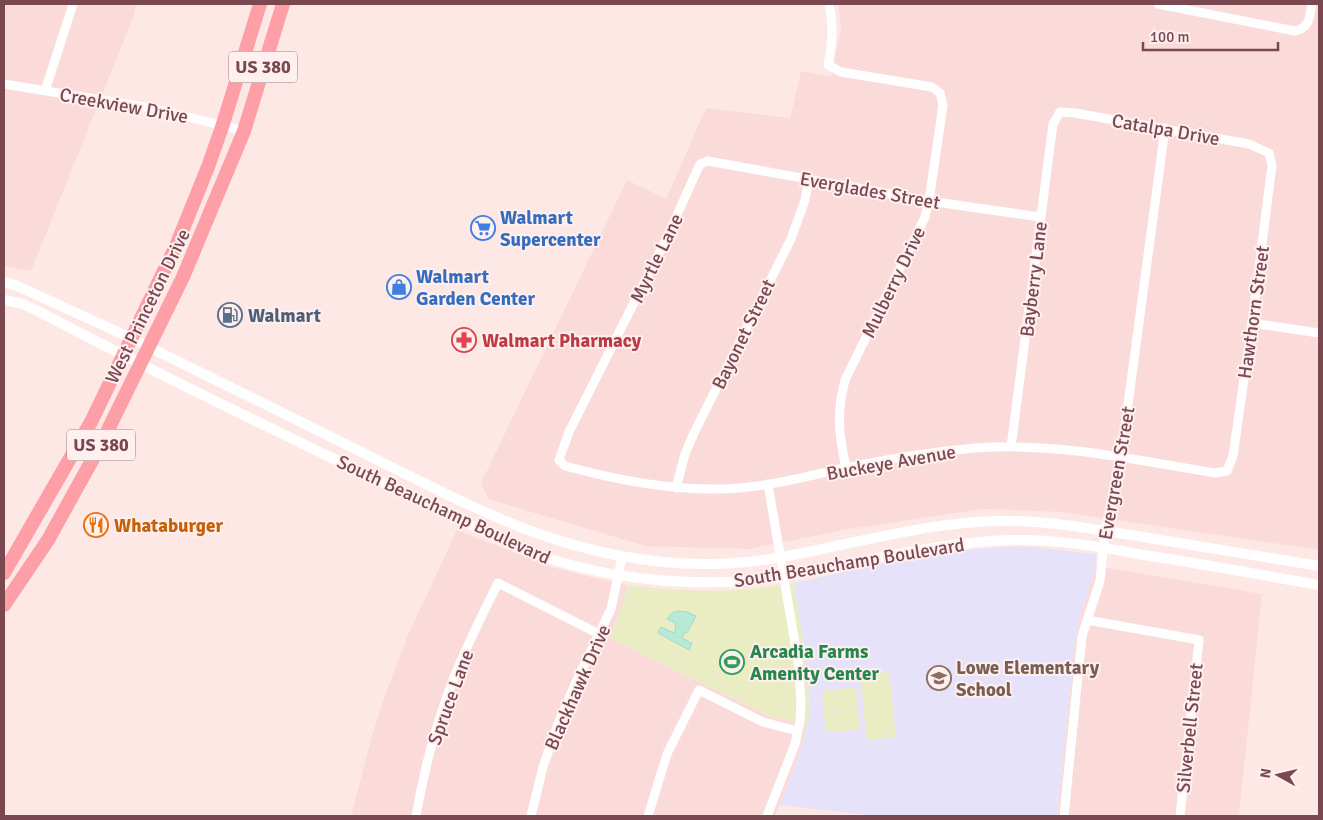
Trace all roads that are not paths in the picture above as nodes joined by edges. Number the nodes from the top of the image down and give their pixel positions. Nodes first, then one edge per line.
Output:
1 (73, 4) edge
2 (260, 4) edge
3 (283, 4) edge
4 (829, 4) edge
5 (1158, 4) edge
6 (1312, 4) edge
7 (1190, 6) edge
8 (4, 84) edge
9 (45, 91) junction
10 (1060, 112) joint
11 (223, 124) junction
12 (1165, 128) junction
13 (244, 131) junction
14 (1269, 153) joint
15 (700, 164) joint
16 (809, 179) junction
17 (929, 200) junction
18 (1040, 217) junction
19 (5, 285) edge
20 (4, 300) edge
21 (1252, 323) junction
22 (1319, 333) edge
23 (132, 338) junction
24 (149, 347) junction
25 (122, 356) junction
26 (140, 365) junction
27 (340, 441) junction
28 (1011, 447) junction
29 (332, 457) junction
30 (1121, 457) junction
31 (559, 460) joint
32 (846, 468) junction
33 (1227, 471) joint
34 (768, 484) junction
35 (676, 488) junction
36 (450, 496) junction
37 (443, 510) junction
38 (1105, 531) junction
39 (1103, 548) junction
40 (622, 557) junction
41 (780, 558) junction
42 (1319, 566) edge
43 (4, 573) edge
44 (619, 574) junction
45 (783, 576) junction
46 (1319, 585) edge
47 (4, 605) edge
48 (1087, 620) junction
49 (599, 634) junction
50 (798, 731) junction
51 (416, 816) edge
52 (531, 816) edge
53 (648, 816) edge
54 (767, 816) edge
55 (1064, 816) edge
56 (1180, 816) edge

1 - 9 street
2 - 11 highway, West Princeton Drive / US 380
3 - 13 highway, West Princeton Drive / US 380
4 - 17 street, Mulberry Drive
5 - 7 street
6 - 7 street
8 - 9 street, Creekview Drive
9 - 11 street, Creekview Drive
10 - 12 street, Catalpa Drive
10 - 18 street, Bayberry Lane
11 - 13 street, Creekview Drive
11 - 23 highway, West Princeton Drive / US 380
12 - 14 street, Catalpa Drive
12 - 30 street, Evergreen Street
13 - 24 highway, West Princeton Drive / US 380
14 - 21 street, Hawthorn Street
15 - 16 street, Everglades Street
15 - 31 street, Myrtle Lane
16 - 17 street, Everglades Street
16 - 35 street, Bayonet Street
17 - 18 street, Everglades Street
17 - 32 street, Mulberry Drive
18 - 28 street, Bayberry Lane
19 - 23 street, South Beauchamp Boulevard
20 - 25 street, South Beauchamp Boulevard
21 - 22 street
21 - 33 street, Hawthorn Street
23 - 24 street, South Beauchamp Boulevard
23 - 25 highway, West Princeton Drive / US 380
24 - 26 highway, West Princeton Drive / US 380
24 - 27 street, South Beauchamp Boulevard
25 - 26 street, South Beauchamp Boulevard
25 - 43 highway, West Princeton Drive / US 380
26 - 29 street, South Beauchamp Boulevard
26 - 47 highway, West Princeton Drive / US 380
27 - 29 street
27 - 36 street, South Beauchamp Boulevard
28 - 30 street, Buckeye Avenue
28 - 32 street, Buckeye Avenue
29 - 37 street, South Beauchamp Boulevard
30 - 33 street, Buckeye Avenue
30 - 38 street, Evergreen Street
31 - 35 street, Buckeye Avenue
32 - 34 street, Buckeye Avenue
34 - 35 street, Buckeye Avenue
34 - 41 street
36 - 37 street
36 - 40 street, South Beauchamp Boulevard
37 - 44 street, South Beauchamp Boulevard
38 - 39 street, Evergreen Street
38 - 41 street, South Beauchamp Boulevard
38 - 42 street, South Beauchamp Boulevard
39 - 45 street, South Beauchamp Boulevard
39 - 46 street, South Beauchamp Boulevard
39 - 48 street, Evergreen Street
40 - 41 street, South Beauchamp Boulevard
40 - 44 street, Blackhawk Drive
41 - 45 street
44 - 45 street, South Beauchamp Boulevard
44 - 49 street, Blackhawk Drive
45 - 50 street
48 - 55 street, Evergreen Street
48 - 56 street, Silverbell Street
49 - 51 street, Spruce Lane
49 - 52 street, Blackhawk Drive
50 - 53 street
50 - 54 street

